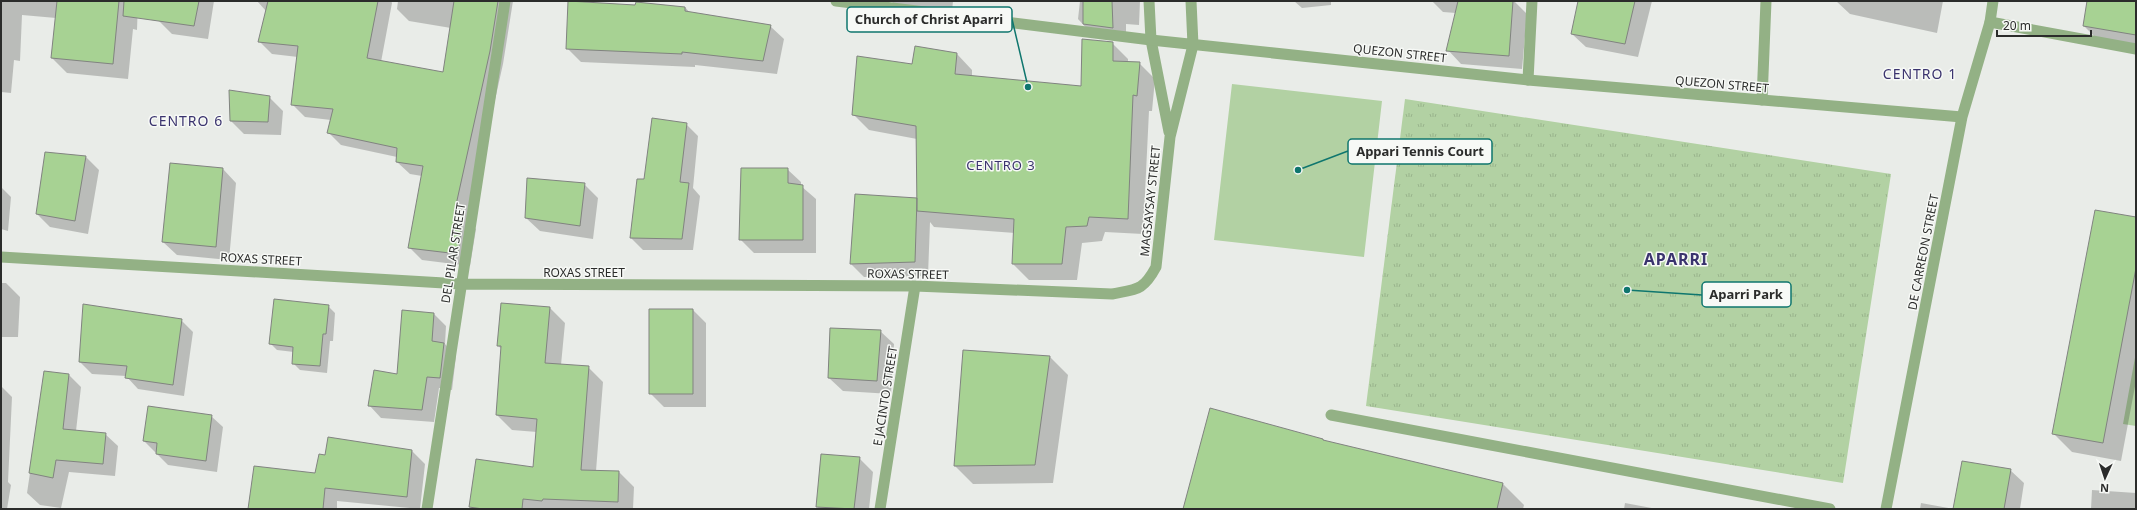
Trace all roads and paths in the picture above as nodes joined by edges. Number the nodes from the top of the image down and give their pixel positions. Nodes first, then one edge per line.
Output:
1 (505, 1) edge
2 (836, 1) edge
3 (1149, 1) edge
4 (1191, 1) edge
5 (1532, 1) edge
6 (1766, 1) edge
7 (1993, 1) edge
8 (1990, 22) junction
9 (1151, 40) junction
10 (1193, 44) junction
11 (2136, 49) edge
12 (1528, 80) junction
13 (1762, 100) junction
14 (1962, 117) junction
15 (1170, 137) junction
16 (1, 257) edge
17 (1156, 267) joint
18 (461, 284) junction
19 (915, 286) junction
20 (1331, 414) dead end
21 (427, 509) edge
22 (880, 509) edge
23 (1830, 509) edge
24 (1886, 509) edge

1 - 18 street, DEL PILAR STREET
2 - 9 street, QUEZON STREET
3 - 9 street, MAGSAYSAY STREET
4 - 10 street, MAGSAYSAY STREET
5 - 12 street
6 - 13 street
7 - 8 street, DE CARREON STREET
8 - 11 street
8 - 14 street, DE CARREON STREET
9 - 10 street, QUEZON STREET
9 - 15 street, MAGSAYSAY STREET
10 - 12 street, QUEZON STREET
10 - 15 street, MAGSAYSAY STREET
12 - 13 street, QUEZON STREET
13 - 14 street, QUEZON STREET
14 - 24 street, DE CARREON STREET
15 - 17 street, MAGSAYSAY STREET
16 - 18 street, ROXAS STREET
17 - 19 street, ROXAS STREET
18 - 19 street, ROXAS STREET
18 - 21 street, DEL PILAR STREET
19 - 22 street, E JACINTO STREET
20 - 23 street

